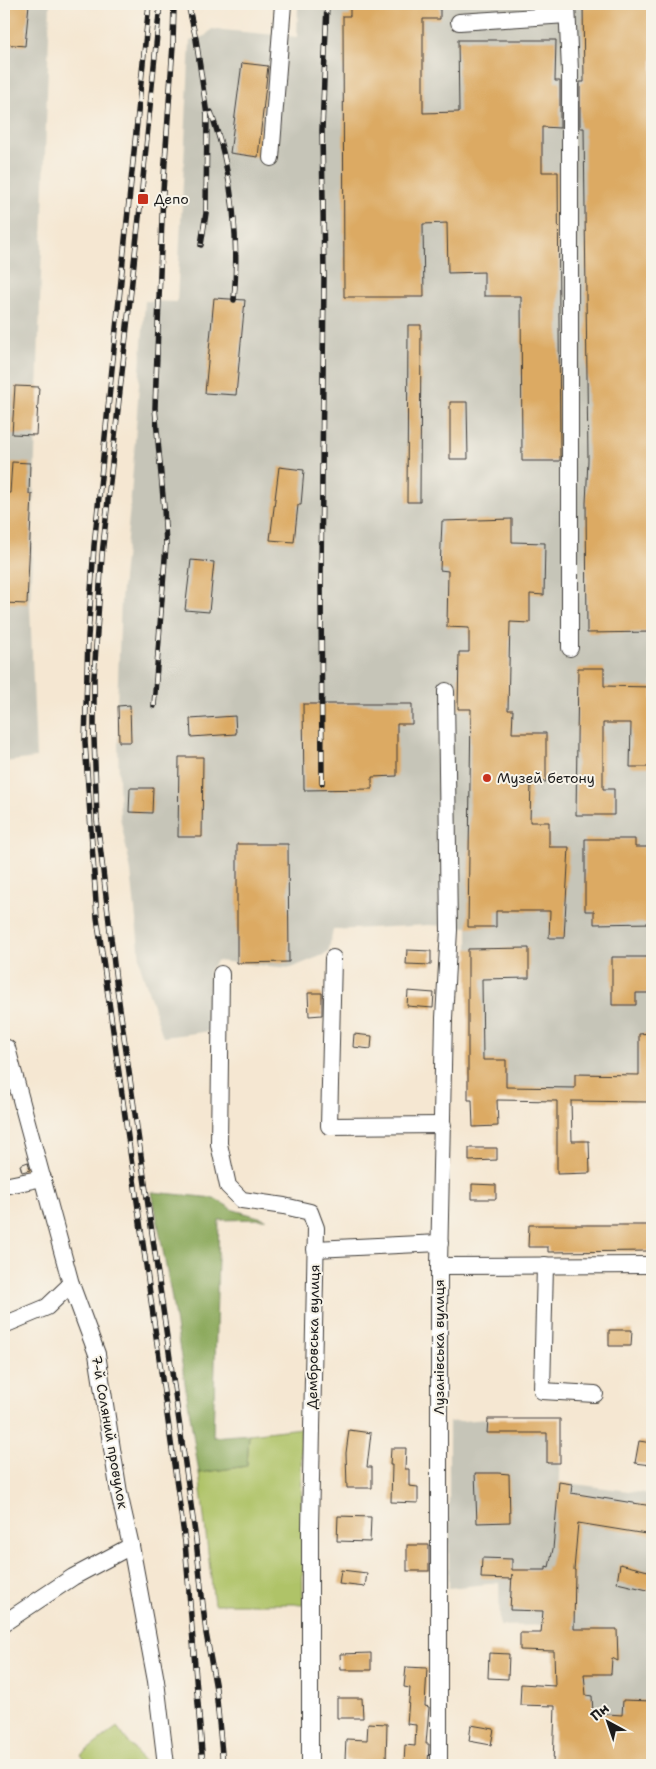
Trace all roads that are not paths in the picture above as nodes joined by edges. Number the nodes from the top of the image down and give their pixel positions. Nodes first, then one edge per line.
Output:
1 (283, 4) edge
2 (567, 9) edge
3 (459, 22) dead end
4 (271, 158) dead end
5 (570, 648) dead end
6 (446, 691) dead end
7 (333, 958) dead end
8 (221, 974) dead end
9 (7, 1048) dead end
10 (443, 1125) junction
11 (43, 1178) junction
12 (4, 1186) edge
13 (440, 1243) junction
14 (315, 1249) junction
15 (652, 1264) edge
16 (545, 1265) junction
17 (439, 1266) junction
18 (71, 1284) junction
19 (4, 1325) edge
20 (595, 1394) dead end
21 (131, 1546) junction
22 (4, 1622) edge
23 (166, 1765) edge
24 (310, 1765) edge
25 (439, 1765) edge

1 - 4 street
2 - 3 street
2 - 5 street
6 - 10 street, Лузанівська вулиця
7 - 10 street
8 - 14 street, Дембровська вулиця
9 - 11 street, 7-й Соляний провулок
10 - 13 street, Лузанівська вулиця
11 - 12 street
11 - 18 street, 7-й Соляний провулок
13 - 14 street
13 - 17 street, Лузанівська вулиця
14 - 24 street, Дембровська вулиця
15 - 16 street
16 - 17 street
16 - 20 street
17 - 25 street, Лузанівська вулиця
18 - 19 street
18 - 21 street, 7-й Соляний провулок
21 - 22 street
21 - 23 street, 7-й Соляний провулок

